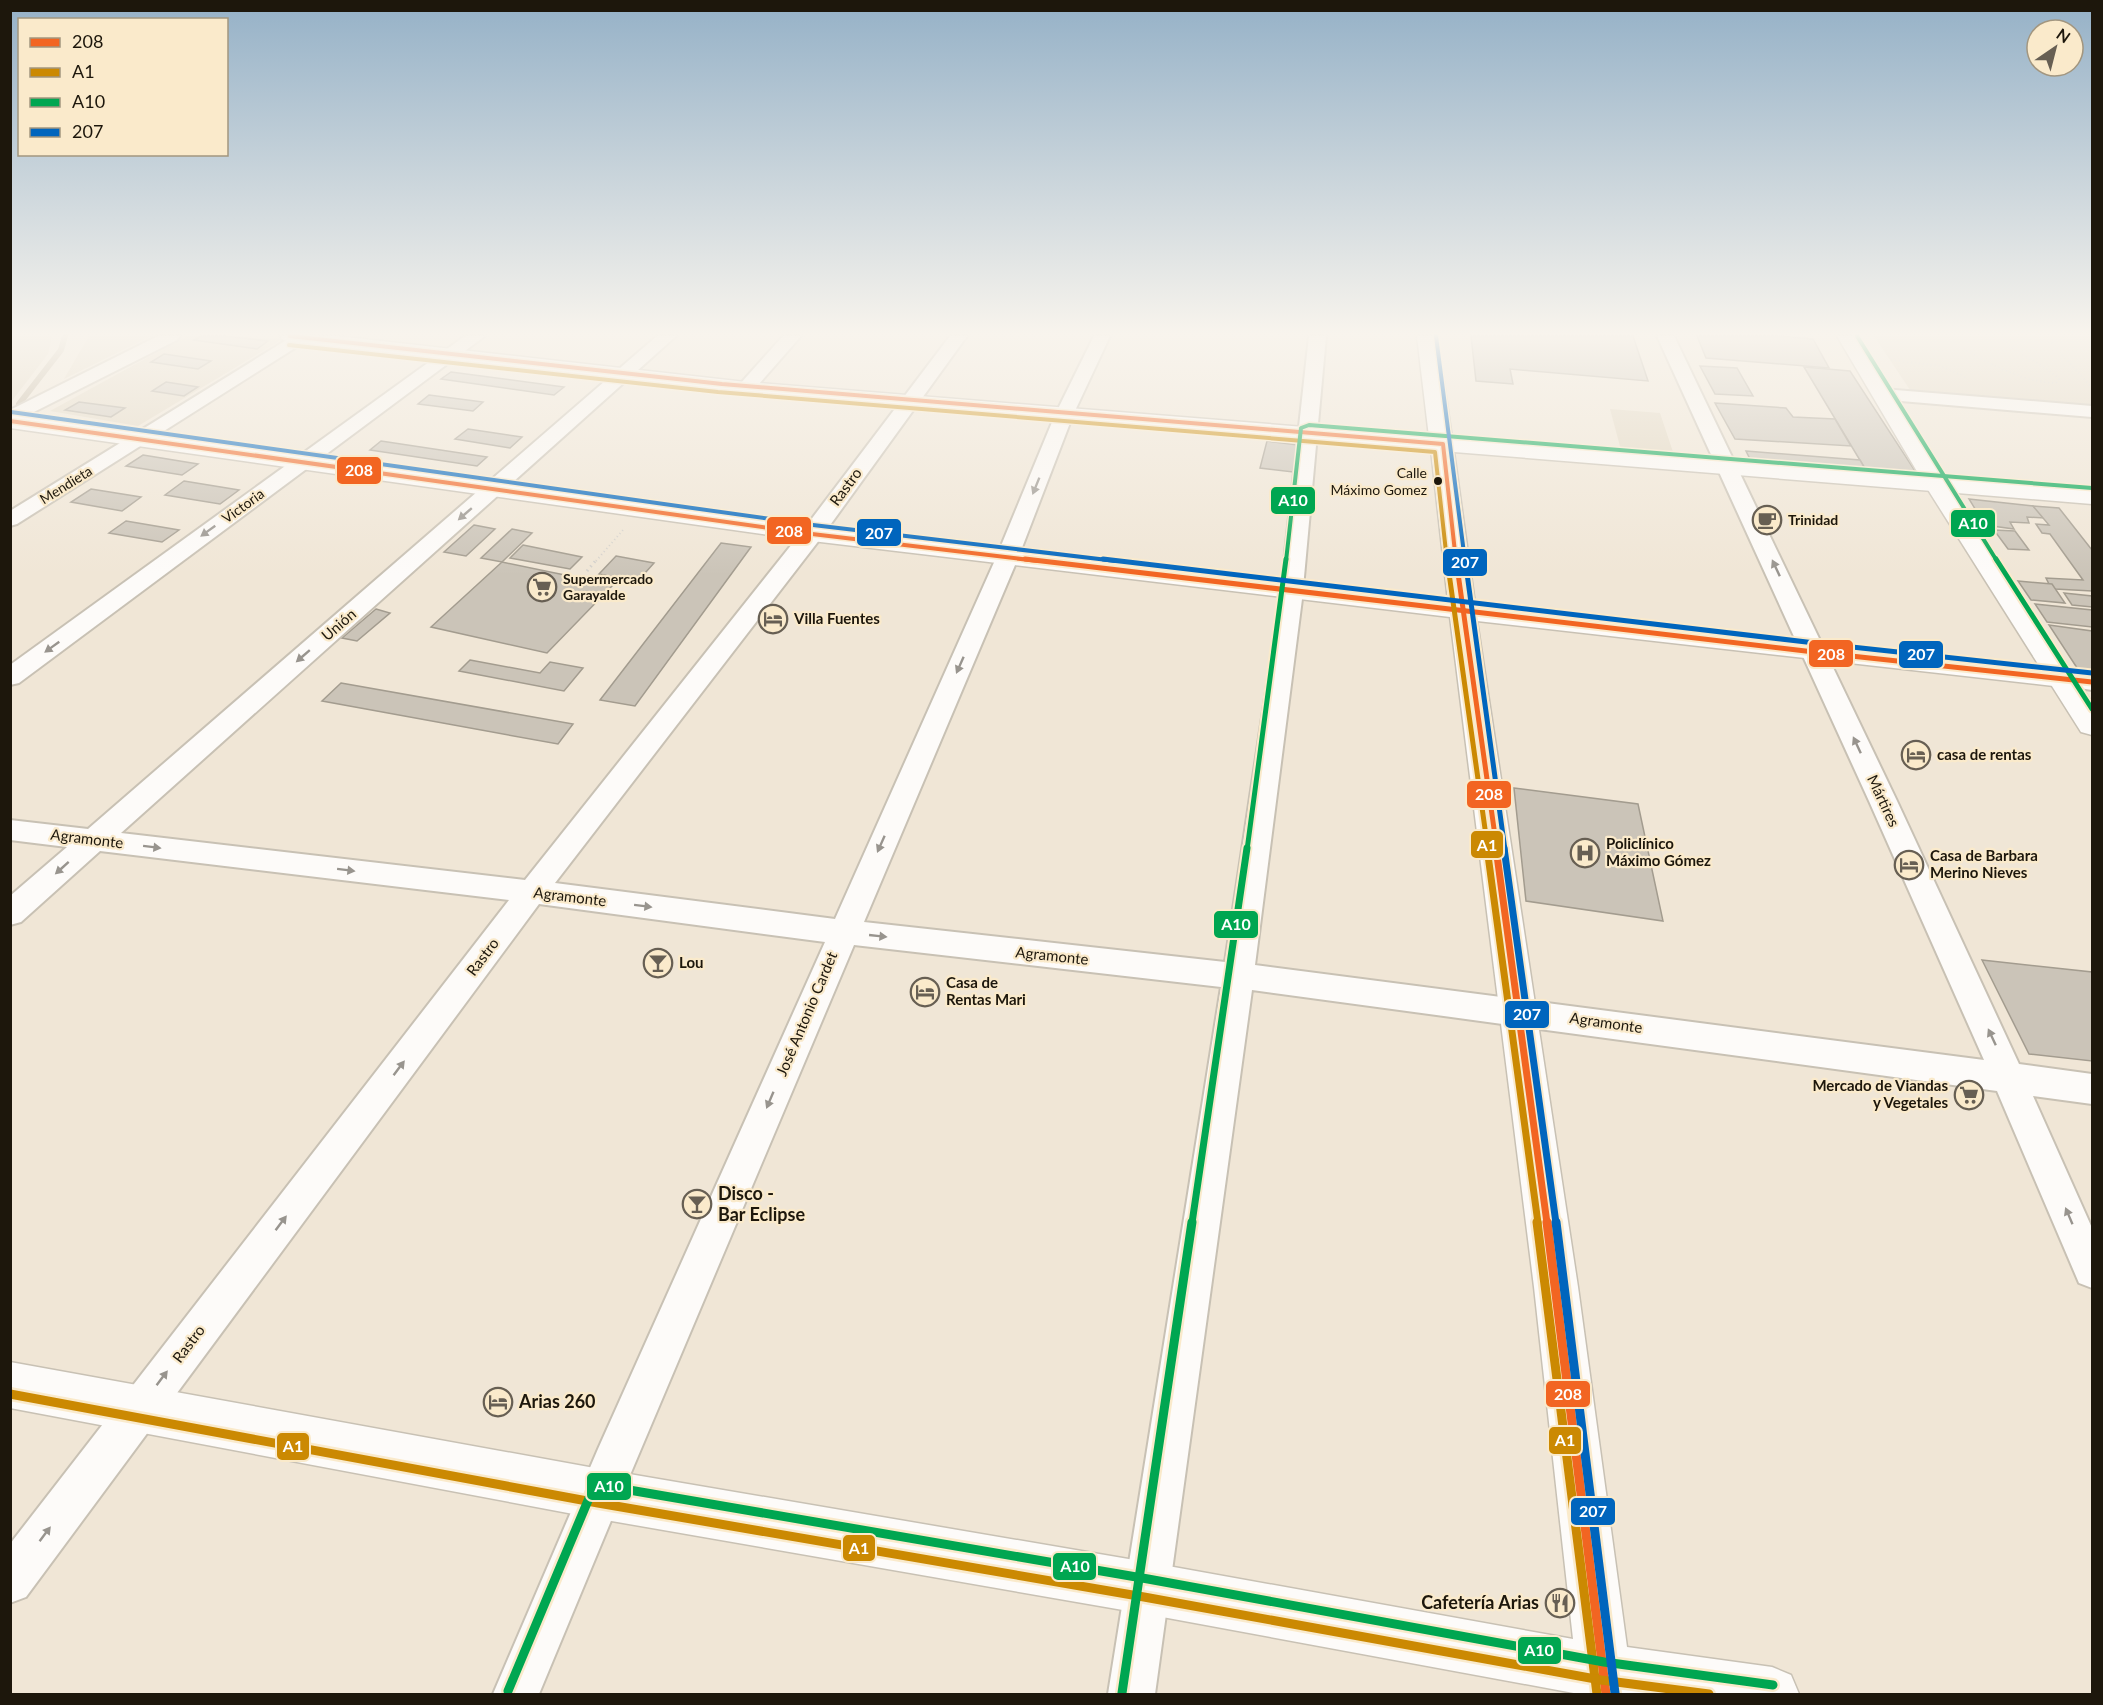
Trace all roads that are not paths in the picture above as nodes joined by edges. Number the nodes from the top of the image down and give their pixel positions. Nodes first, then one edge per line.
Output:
1 (1064, 415) edge
2 (177, 416) edge
3 (366, 416) edge
4 (578, 416) edge
5 (899, 416) edge
6 (1071, 416) edge
7 (1310, 416) edge
8 (1439, 416) edge
9 (1703, 416) edge
10 (1896, 416) edge
11 (10, 419) edge
12 (1308, 434) junction
13 (138, 441) junction
14 (1443, 444) junction
15 (300, 463) junction
16 (1728, 468) junction
17 (1937, 485) junction
18 (493, 489) junction
19 (2092, 497) edge
20 (10, 520) edge
21 (813, 534) junction
22 (1007, 558) junction
23 (1292, 591) junction
24 (1462, 610) junction
25 (1814, 652) junction
26 (10, 677) edge
27 (2062, 678) junction
28 (2092, 682) edge
29 (2092, 725) edge
30 (10, 830) edge
31 (94, 840) junction
32 (532, 892) junction
33 (10, 914) edge
34 (843, 932) junction
35 (1238, 976) junction
36 (1520, 1011) junction
37 (2010, 1077) junction
38 (2092, 1089) edge
39 (2092, 1270) edge
40 (10, 1385) edge
41 (138, 1410) junction
42 (600, 1494) junction
43 (10, 1581) edge
44 (1146, 1588) junction
45 (1605, 1683) edge
46 (516, 1695) edge
47 (1131, 1695) edge
48 (1772, 1695) edge

1 -> 22 street, José Antonio Cardet
2 - 13 street, Mendieta
3 - 15 street, Victoria
4 - 18 street, Unión
5 - 21 street, Rastro
6 - 12 street
7 - 12 street
8 - 14 street
9 - 16 street, Mártires
10 - 17 street
11 - 13 street
12 - 14 street
12 - 23 street
13 - 15 street
13 - 20 street, Mendieta
14 - 16 street
14 - 24 street
15 - 18 street
15 -> 26 street, Victoria
16 - 17 street
25 -> 16 street, Mártires
17 - 19 street
17 - 27 street
18 - 21 street
18 -> 31 street, Unión
21 - 22 street
21 - 32 street, Rastro
22 - 23 street
22 -> 34 street, José Antonio Cardet
23 - 24 street
23 - 35 street
24 - 25 street
24 - 36 street
25 - 27 street
37 -> 25 street, Mártires
27 - 28 street
27 - 29 street
30 - 31 street, Agramonte
31 -> 32 street, Agramonte
31 -> 33 street, Unión
32 -> 34 street, Agramonte
41 -> 32 street, Rastro
34 -> 35 street, Agramonte
34 -> 42 street, José Antonio Cardet
35 - 36 street, Agramonte
35 - 44 street
36 - 37 street, Agramonte
36 - 45 street
37 - 38 street, Agramonte
39 -> 37 street, Mártires
40 - 41 street
41 - 42 street
43 -> 41 street, Rastro
42 - 44 street
42 - 46 street, José Antonio Cardet
44 - 45 street
44 - 47 street
45 - 48 street

